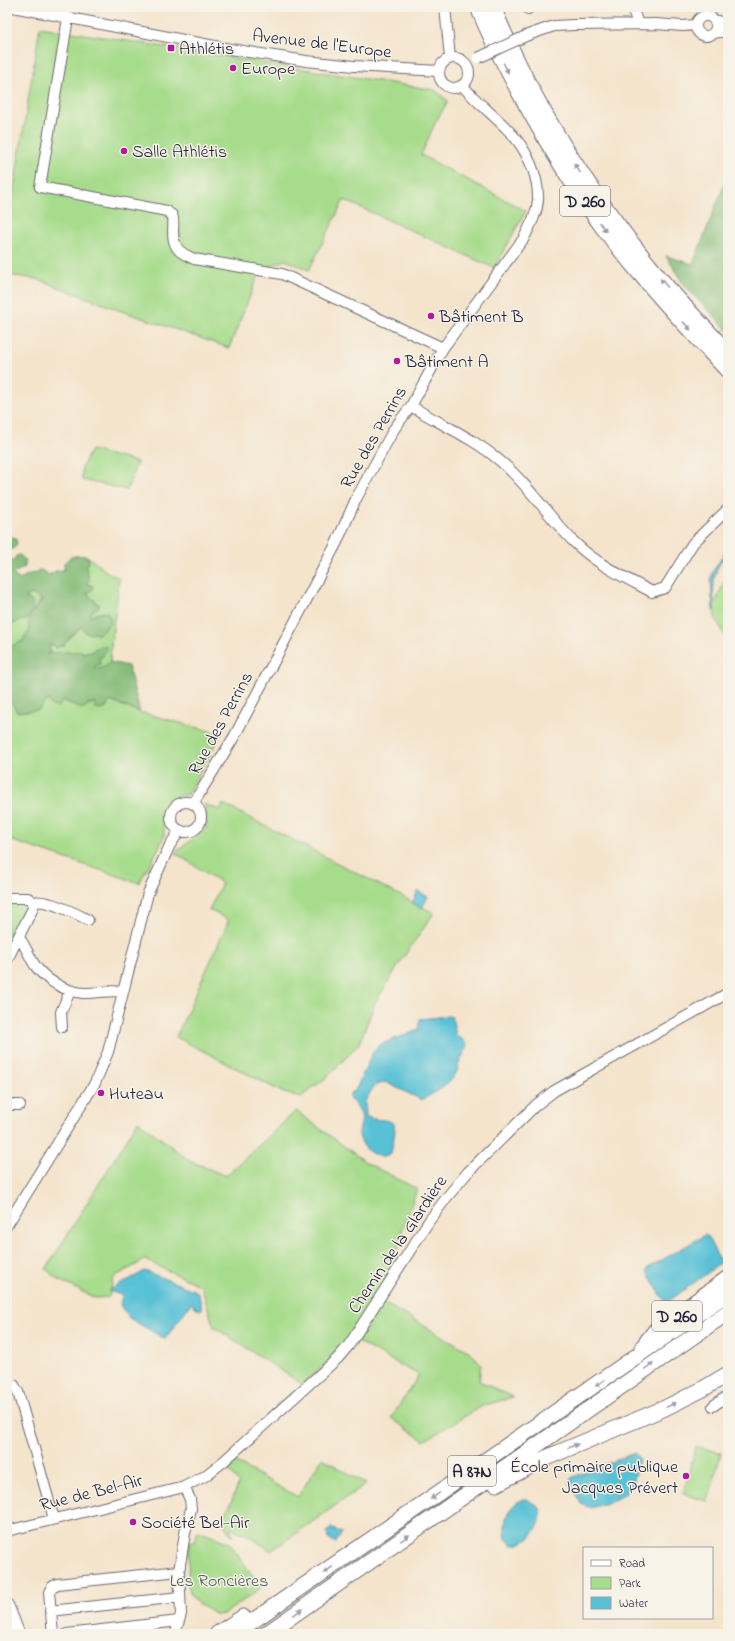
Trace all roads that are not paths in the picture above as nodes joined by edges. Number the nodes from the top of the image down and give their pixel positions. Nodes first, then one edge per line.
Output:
1 (445, 7) edge
2 (478, 7) edge
3 (493, 7) edge
4 (632, 7) edge
5 (18, 8) edge
6 (709, 14) edge
7 (68, 18) junction
8 (638, 24) junction
9 (696, 24) junction
10 (728, 24) edge
11 (728, 32) edge
12 (712, 34) junction
13 (450, 58) junction
14 (467, 66) junction
15 (439, 71) junction
16 (462, 85) junction
17 (443, 348) junction
18 (728, 353) edge
19 (728, 371) edge
20 (411, 406) junction
21 (728, 509) edge
22 (193, 804) junction
23 (180, 830) junction
24 (7, 898) edge
25 (33, 902) junction
26 (88, 920) dead end
27 (19, 937) junction
28 (7, 960) edge
29 (70, 991) junction
30 (123, 992) junction
31 (728, 993) edge
32 (62, 1027) dead end
33 (7, 1102) edge
34 (20, 1105) dead end
35 (7, 1225) edge
36 (728, 1278) edge
37 (728, 1293) edge
38 (728, 1312) edge
39 (632, 1360) junction
40 (728, 1374) edge
41 (7, 1387) edge
42 (728, 1400) edge
43 (713, 1406) dead end
44 (184, 1487) junction
45 (474, 1490) junction
46 (54, 1519) junction
47 (7, 1530) edge
48 (179, 1571) junction
49 (180, 1597) junction
50 (7, 1606) edge
51 (50, 1611) junction
52 (179, 1621) junction
53 (7, 1626) edge
54 (222, 1633) edge
55 (9, 1634) edge
56 (18, 1634) edge
57 (53, 1634) edge
58 (67, 1634) edge
59 (177, 1634) edge
60 (266, 1634) edge

1 - 13 street
2 -> 19 highway, D 260
18 -> 3 highway, D 260
4 - 8 street
5 - 7 street, Avenue de l'Europe
6 - 9 street
6 - 10 street
6 - 12 street
7 - 15 street, Avenue de l'Europe
7 - 17 street
8 - 9 street
8 - 14 street, bridge
9 - 12 street
11 - 12 street
13 - 14 street
13 - 15 street
14 - 16 street
15 - 16 street
16 - 17 street, Rue des Perrins
17 - 20 street, Rue des Perrins
20 - 21 street
20 - 22 street, Rue des Perrins
22 - 23 street
22 - 23 street
23 - 30 street
24 - 25 street
25 - 26 street
25 - 27 street
27 - 28 street
27 - 29 street
29 - 30 street
29 - 32 street
30 - 35 street
31 - 44 street, Chemin de la Glardière
33 - 34 street
36 - 39 highway, D 260
37 - 39 highway, A 87N
45 -> 38 highway, A 87N
39 -> 54 highway, A 87N
45 -> 40 highway
41 - 46 street
42 - 43 street
44 - 46 street, Rue de Bel-Air
44 - 48 street
60 -> 45 highway, A 87N
46 - 47 street, Rue de Bel-Air
48 - 49 street
48 - 51 street
49 - 51 street
49 - 52 street
50 - 56 main road
51 - 57 street
52 - 58 street
52 - 59 street
53 - 55 main road

